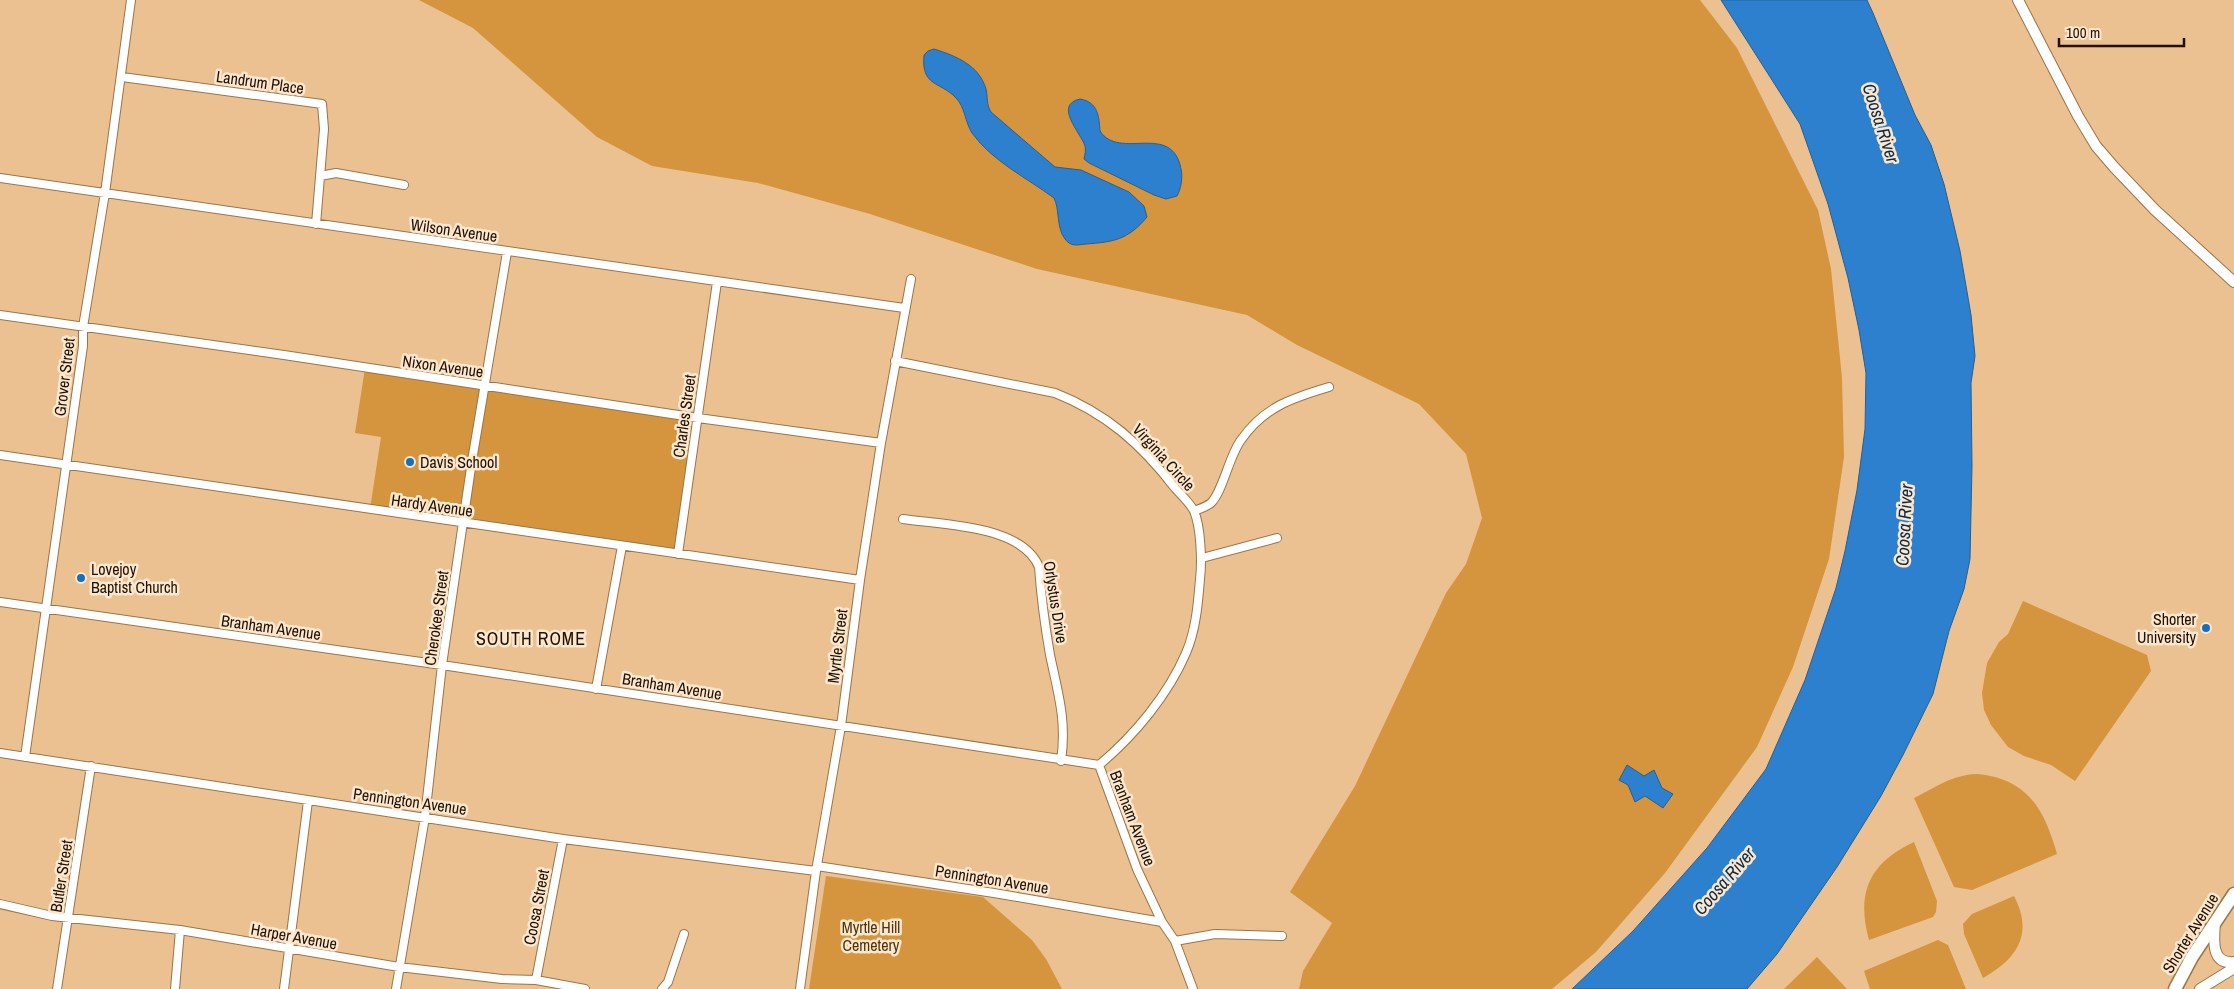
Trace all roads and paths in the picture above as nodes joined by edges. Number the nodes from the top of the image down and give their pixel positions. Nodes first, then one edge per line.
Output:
1 (132, 0) edge
2 (2018, 0) edge
3 (122, 77) junction
4 (320, 176) junction
5 (0, 178) edge
6 (404, 185) dead end
7 (105, 193) junction
8 (316, 224) junction
9 (506, 252) junction
10 (911, 279) dead end
11 (717, 282) junction
12 (2234, 282) edge
13 (904, 308) junction
14 (0, 315) edge
15 (83, 327) junction
16 (896, 361) junction
17 (484, 386) junction
18 (1329, 388) dead end
19 (698, 418) junction
20 (881, 443) junction
21 (0, 455) edge
22 (66, 465) junction
23 (1194, 511) junction
24 (903, 519) dead end
25 (464, 523) junction
26 (1277, 538) dead end
27 (622, 546) junction
28 (678, 554) junction
29 (1202, 558) junction
30 (860, 580) junction
31 (0, 602) edge
32 (47, 608) junction
33 (442, 666) junction
34 (596, 689) junction
35 (841, 726) junction
36 (0, 753) edge
37 (25, 757) junction
38 (1060, 761) junction
39 (1099, 765) junction
40 (91, 766) junction
41 (308, 800) junction
42 (425, 817) junction
43 (563, 839) junction
44 (817, 868) junction
45 (2234, 894) edge
46 (0, 904) edge
47 (69, 917) junction
48 (1162, 922) junction
49 (2215, 922) junction
50 (180, 930) junction
51 (684, 934) dead end
52 (1282, 936) dead end
53 (1175, 941) junction
54 (289, 949) junction
55 (2234, 962) edge
56 (399, 967) junction
57 (2234, 968) edge
58 (502, 979) junction
59 (536, 980) junction
60 (56, 989) edge
61 (175, 989) edge
62 (284, 989) edge
63 (396, 989) edge
64 (501, 989) edge
65 (585, 989) edge
66 (662, 989) edge
67 (800, 989) edge
68 (1193, 989) edge
69 (2175, 989) edge
70 (2200, 989) edge

1 - 3 street, Grover Street
2 - 12 street
3 - 4 street, Landrum Place
3 - 7 street, Grover Street
4 - 6 street
4 - 8 street
5 - 7 street, Wilson Avenue
7 - 8 street, Wilson Avenue
7 - 15 street, Grover Street
8 - 9 street, Wilson Avenue
9 - 11 street, Wilson Avenue
9 - 17 street, Cherokee Street
10 - 13 street, Myrtle Street
11 - 13 street, Wilson Avenue
11 - 19 street, Charles Street
13 - 16 street, Myrtle Street
14 - 15 street, Nixon Avenue
15 - 17 street, Nixon Avenue
15 - 22 street, Grover Street
16 - 20 street, Myrtle Street
16 - 23 street, Virginia Circle
17 - 19 street, Nixon Avenue
17 - 25 street, Cherokee Street
18 - 23 street
19 - 20 street, Nixon Avenue
19 - 28 street, Charles Street
20 - 30 street, Myrtle Street
21 - 22 street, Hardy Avenue
22 - 25 street, Hardy Avenue
22 - 32 street, Grover Street
23 - 29 street, Virginia Circle
24 - 38 street, Orlystus Drive
25 - 27 street, Hardy Avenue
25 - 33 street, Cherokee Street
26 - 29 street
27 - 28 street, Hardy Avenue
27 - 34 street
28 - 30 street, Hardy Avenue
29 - 39 street, Virginia Circle
30 - 35 street, Myrtle Street
31 - 32 street, Branham Avenue
32 - 33 street, Branham Avenue
32 - 37 street, Grover Street
33 - 34 street, Branham Avenue
33 - 42 street, Cherokee Street
34 - 35 street, Branham Avenue
35 - 38 street, Branham Avenue
35 - 44 street, Myrtle Street
36 - 37 street, Pennington Avenue
37 - 40 street, Pennington Avenue
38 - 39 street, Branham Avenue
39 - 48 street, Branham Avenue
40 - 41 street, Pennington Avenue
40 - 47 street, Butler Street
41 - 42 street, Pennington Avenue
41 - 54 street
42 - 43 street, Pennington Avenue
42 - 56 street, Cherokee Street
43 - 44 street, Pennington Avenue
43 - 59 street, Coosa Street
44 - 48 street, Pennington Avenue
44 - 67 street, Myrtle Street
45 - 49 main road, Shorter Avenue
46 - 47 street, Harper Avenue
47 - 50 street, Harper Avenue
47 - 60 street, Butler Street
48 - 53 street, Branham Avenue
49 - 55 street
49 - 69 main road, Shorter Avenue
50 - 54 street, Harper Avenue
50 - 61 street
51 - 66 street
52 - 53 street
53 - 68 street, Branham Avenue
54 - 56 street, Harper Avenue
54 - 62 street
56 - 58 street, Harper Avenue
56 - 63 street, Cherokee Street
57 - 70 street
58 - 59 street, Harper Avenue
58 - 64 street
59 - 65 street, Harper Avenue

